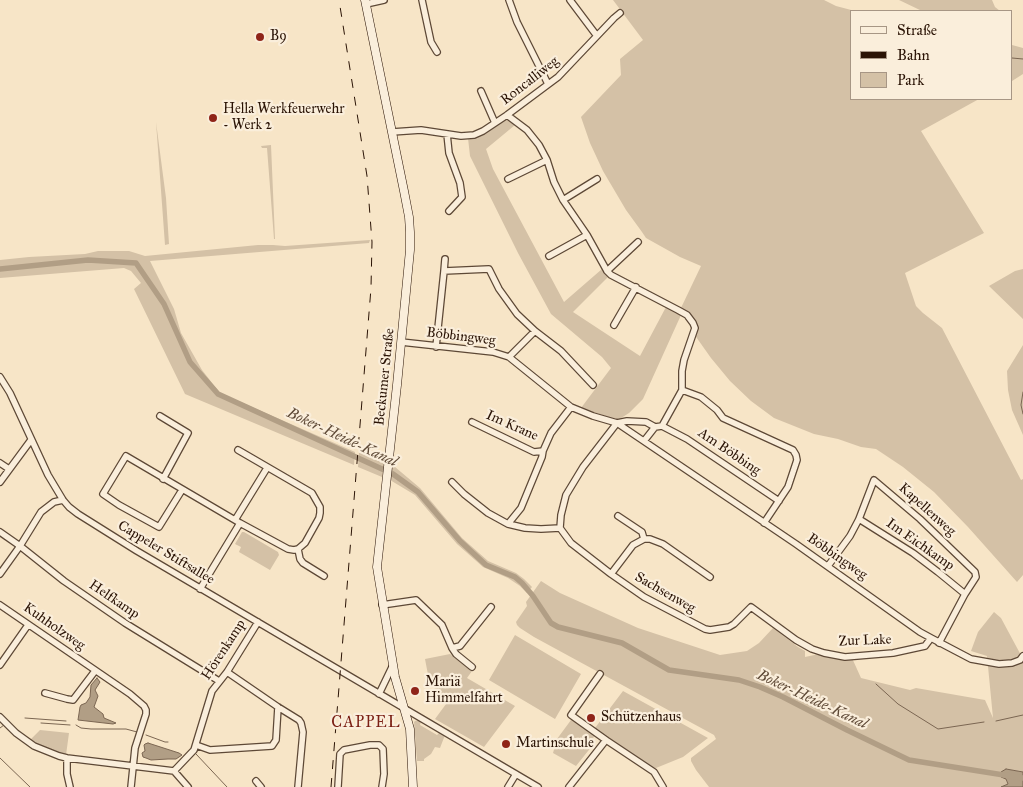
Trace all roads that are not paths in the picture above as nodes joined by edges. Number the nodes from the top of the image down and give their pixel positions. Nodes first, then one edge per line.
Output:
1 (384, 0) edge
2 (422, 0) edge
3 (509, 0) edge
4 (570, 0) edge
5 (366, 2) edge
6 (620, 13) dead end
7 (597, 36) junction
8 (437, 52) dead end
9 (548, 84) junction
10 (482, 91) dead end
11 (507, 115) junction
12 (495, 123) junction
13 (392, 132) junction
14 (448, 134) junction
15 (547, 160) junction
16 (508, 179) dead end
17 (597, 179) dead end
18 (563, 200) junction
19 (448, 211) dead end
20 (587, 235) junction
21 (638, 242) dead end
22 (549, 256) dead end
23 (445, 259) dead end
24 (444, 271) junction
25 (607, 271) junction
26 (636, 287) junction
27 (614, 326) dead end
28 (535, 331) junction
29 (401, 342) junction
30 (436, 346) junction
31 (509, 357) junction
32 (0, 377) edge
33 (593, 385) dead end
34 (682, 390) junction
35 (571, 407) junction
36 (160, 416) dead end
37 (472, 422) dead end
38 (617, 423) junction
39 (662, 426) junction
40 (655, 427) junction
41 (31, 440) junction
42 (644, 441) junction
43 (238, 450) dead end
44 (543, 451) junction
45 (0, 463) edge
46 (267, 468) junction
47 (9, 469) junction
48 (164, 479) junction
49 (0, 482) edge
50 (452, 482) dead end
51 (182, 490) junction
52 (63, 500) junction
53 (779, 501) junction
54 (618, 516) dead end
55 (859, 519) junction
56 (238, 522) junction
57 (764, 523) junction
58 (508, 524) junction
59 (560, 528) junction
60 (0, 532) edge
61 (644, 539) junction
62 (20, 546) junction
63 (298, 549) junction
64 (828, 566) junction
65 (0, 574) edge
66 (611, 574) junction
67 (324, 576) dead end
68 (710, 577) dead end
69 (200, 589) junction
70 (965, 594) junction
71 (0, 605) edge
72 (382, 605) junction
73 (491, 607) dead end
74 (751, 607) joint
75 (258, 622) junction
76 (28, 625) junction
77 (930, 638) junction
78 (938, 643) junction
79 (452, 648) junction
80 (1023, 656) edge
81 (0, 665) edge
82 (393, 665) junction
83 (472, 666) dead end
84 (95, 671) junction
85 (227, 672) junction
86 (600, 674) dead end
87 (219, 682) junction
88 (46, 692) dead end
89 (379, 694) junction
90 (278, 707) junction
91 (405, 709) junction
92 (0, 717) edge
93 (606, 740) junction
94 (196, 744) junction
95 (67, 758) junction
96 (133, 766) junction
97 (174, 771) junction
98 (516, 774) junction
99 (256, 781) dead end
100 (70, 787) edge
101 (131, 787) edge
102 (188, 787) edge
103 (261, 787) edge
104 (298, 787) edge
105 (338, 787) edge
106 (382, 787) edge
107 (413, 787) edge
108 (508, 787) edge
109 (538, 787) edge
110 (569, 787) edge
111 (663, 787) edge

1 - 5 street
2 - 8 street
3 - 9 street
4 - 7 street
5 - 13 main road, Beckumer Straße
6 - 7 street, Roncalliweg
7 - 9 street, Roncalliweg
9 - 11 street, Roncalliweg
10 - 12 street, Roncalliweg
11 - 12 street, Roncalliweg
11 - 15 street
12 - 14 street, Roncalliweg
13 - 14 street, Roncalliweg
13 - 29 main road, Beckumer Straße
14 - 19 street
15 - 16 street
15 - 18 street
17 - 18 street
18 - 20 street
20 - 22 street
20 - 25 street
21 - 25 street
23 - 24 street
24 - 28 street
24 - 30 street
25 - 26 street
26 - 27 street
26 - 34 street
28 - 31 street
28 - 33 street
29 - 30 street, Böbbingweg
29 - 72 main road, Beckumer Straße
30 - 31 street, Böbbingweg
31 - 35 street, Böbbingweg
32 - 41 street, Cappeler Stiftsallee
34 - 39 street
34 - 53 street, Am Böbbing
35 - 38 street, Böbbingweg
35 - 44 street, Im Krane
36 - 48 street
37 - 44 street, Im Krane
38 - 40 street, Böbbingweg
38 - 42 street, Böbbingweg
38 - 59 street
39 - 40 street
39 - 53 street, Am Böbbing
40 - 42 street
41 - 47 street
41 - 52 street, Cappeler Stiftsallee
42 - 57 street, Böbbingweg
43 - 46 street
44 - 58 street, Im Krane
45 - 47 street
46 - 56 street
46 - 63 street
47 - 49 street
48 - 51 street
48 - 51 street
50 - 58 street
51 - 56 street
52 - 62 street
52 - 69 street, Cappeler Stiftsallee
53 - 57 street, Am Böbbing
54 - 61 street
55 - 64 street, Kapellenweg
55 - 70 street, Im Eichkamp
55 - 70 street, Kapellenweg
56 - 63 street
56 - 69 street
57 - 64 street, Böbbingweg
58 - 59 street
59 - 66 street, Sachsenweg
60 - 62 street, Helfkamp
61 - 66 street
61 - 68 street
62 - 65 street
62 - 87 street, Helfkamp
63 - 67 street
64 - 77 street, Böbbingweg
66 - 74 street, Sachsenweg
69 - 75 street, Cappeler Stiftsallee
70 - 78 street, Kapellenweg
71 - 76 street, Kuhholzweg
72 - 79 street
72 - 82 main road, Beckumer Straße
73 - 79 street
74 - 77 street, Zur Lake
75 - 85 street, Hörenkamp
75 - 89 street, Cappeler Stiftsallee
76 - 81 street
76 - 84 street, Kuhholzweg
77 - 78 street, Böbbingweg
78 - 80 street, Böbbingweg
79 - 83 street
82 - 89 street
82 - 91 main road, Beckumer Straße
84 - 88 street
84 - 96 street, Kuhholzweg
85 - 87 street, Hörenkamp
85 - 90 street
86 - 93 street
87 - 94 street, Hörenkamp
89 - 91 street, Cappeler Stiftsallee
90 - 94 street
90 - 104 street
91 - 98 street, Cappeler Stiftsallee
91 - 107 main road, Beckumer Straße
92 - 95 street
93 - 110 street
93 - 111 street
94 - 97 street, Hörenkamp
95 - 96 street
95 - 100 street
96 - 97 street
96 - 101 street
97 - 102 street
98 - 108 street
98 - 109 street, Cappeler Stiftsallee
99 - 103 street
105 - 106 street

